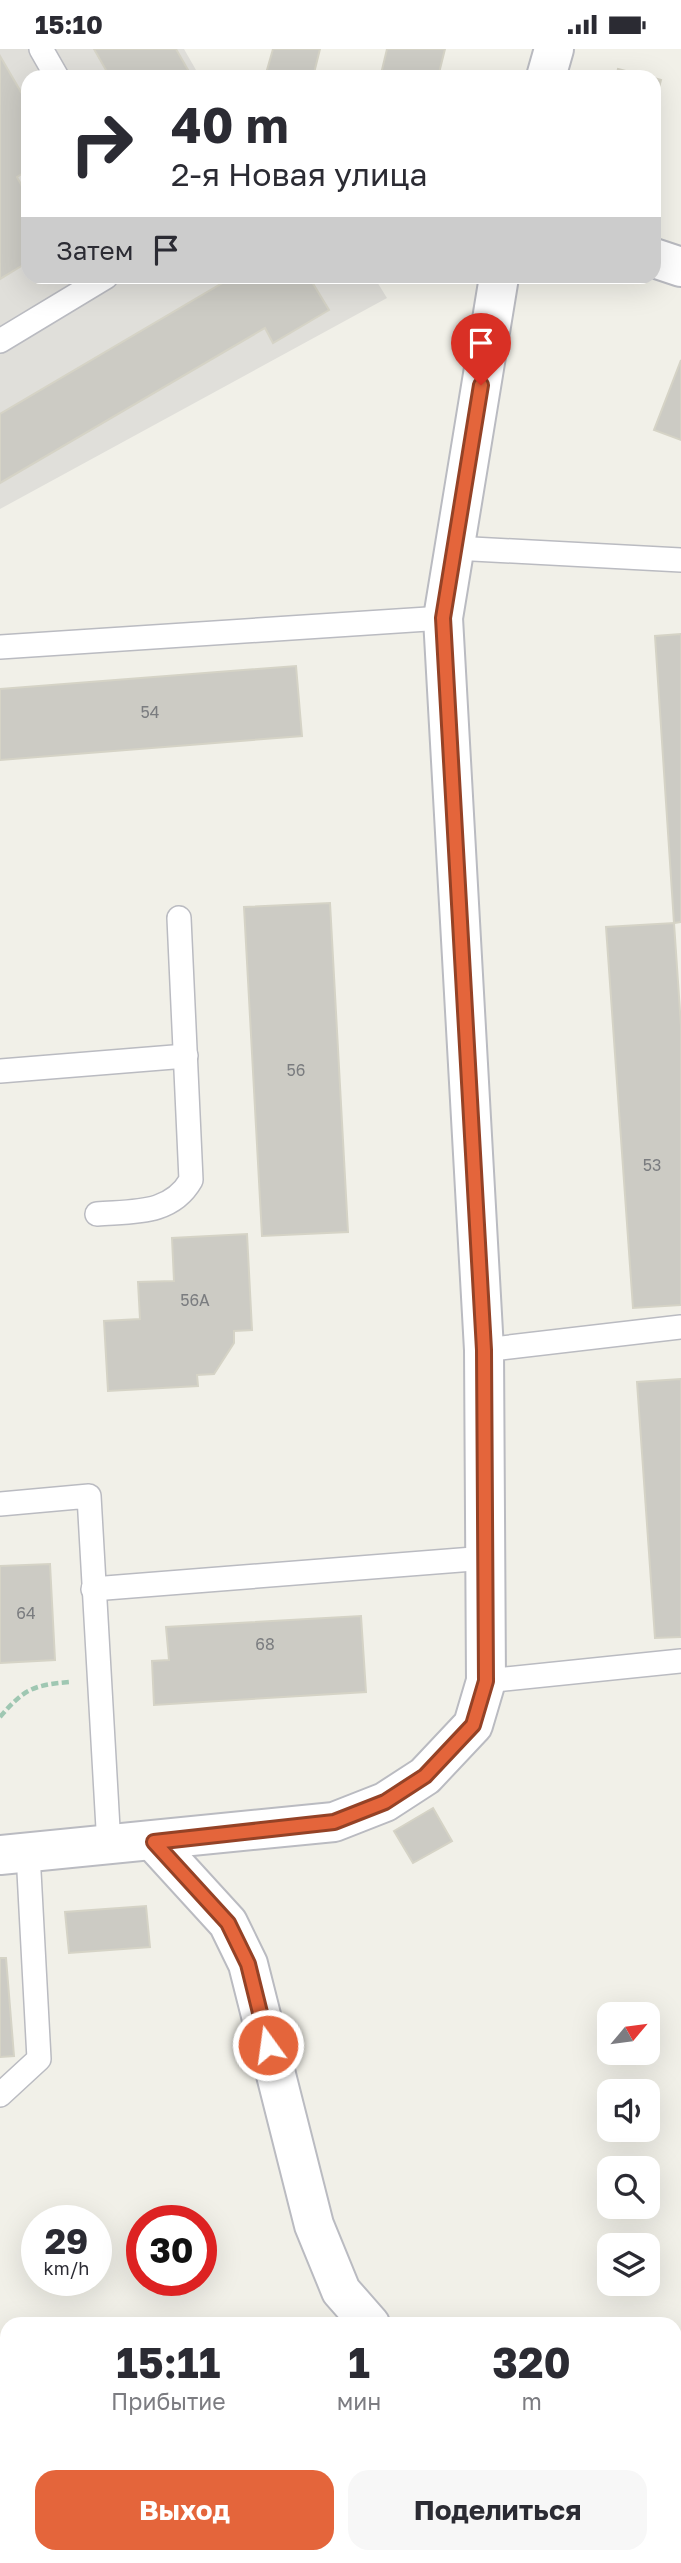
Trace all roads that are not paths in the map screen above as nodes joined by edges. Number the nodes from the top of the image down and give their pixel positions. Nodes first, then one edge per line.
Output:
1 (41, 49) edge
2 (554, 49) edge
3 (53, 70) edge
4 (548, 70) edge
5 (661, 260) edge
6 (681, 267) edge
7 (94, 284) edge
8 (498, 284) edge
9 (0, 341) edge
10 (454, 548) junction
11 (681, 560) edge
12 (443, 618) junction
13 (0, 647) edge
14 (179, 918) dead end
15 (186, 1056) junction
16 (0, 1071) edge
17 (97, 1214) dead end
18 (681, 1327) edge
19 (484, 1350) junction
20 (0, 1504) edge
21 (486, 1558) junction
22 (93, 1589) junction
23 (681, 1661) edge
24 (486, 1681) junction
25 (154, 1842) junction
26 (109, 1846) junction
27 (14, 1854) edge
28 (0, 2095) edge
29 (364, 2317) edge

1 - 3 lane
2 - 4 street
5 - 6 street
7 - 9 lane
8 - 10 street
10 - 11 lane
10 - 12 street
12 - 13 lane
12 - 19 street
14 - 15 lane
15 - 16 lane
15 - 17 lane
18 - 19 lane
19 - 21 street
20 - 22 lane
21 - 22 lane
21 - 24 street
22 - 26 lane
23 - 24 lane
24 - 25 street
25 - 26 street
25 - 29 street
26 - 27 street
27 - 28 lane

